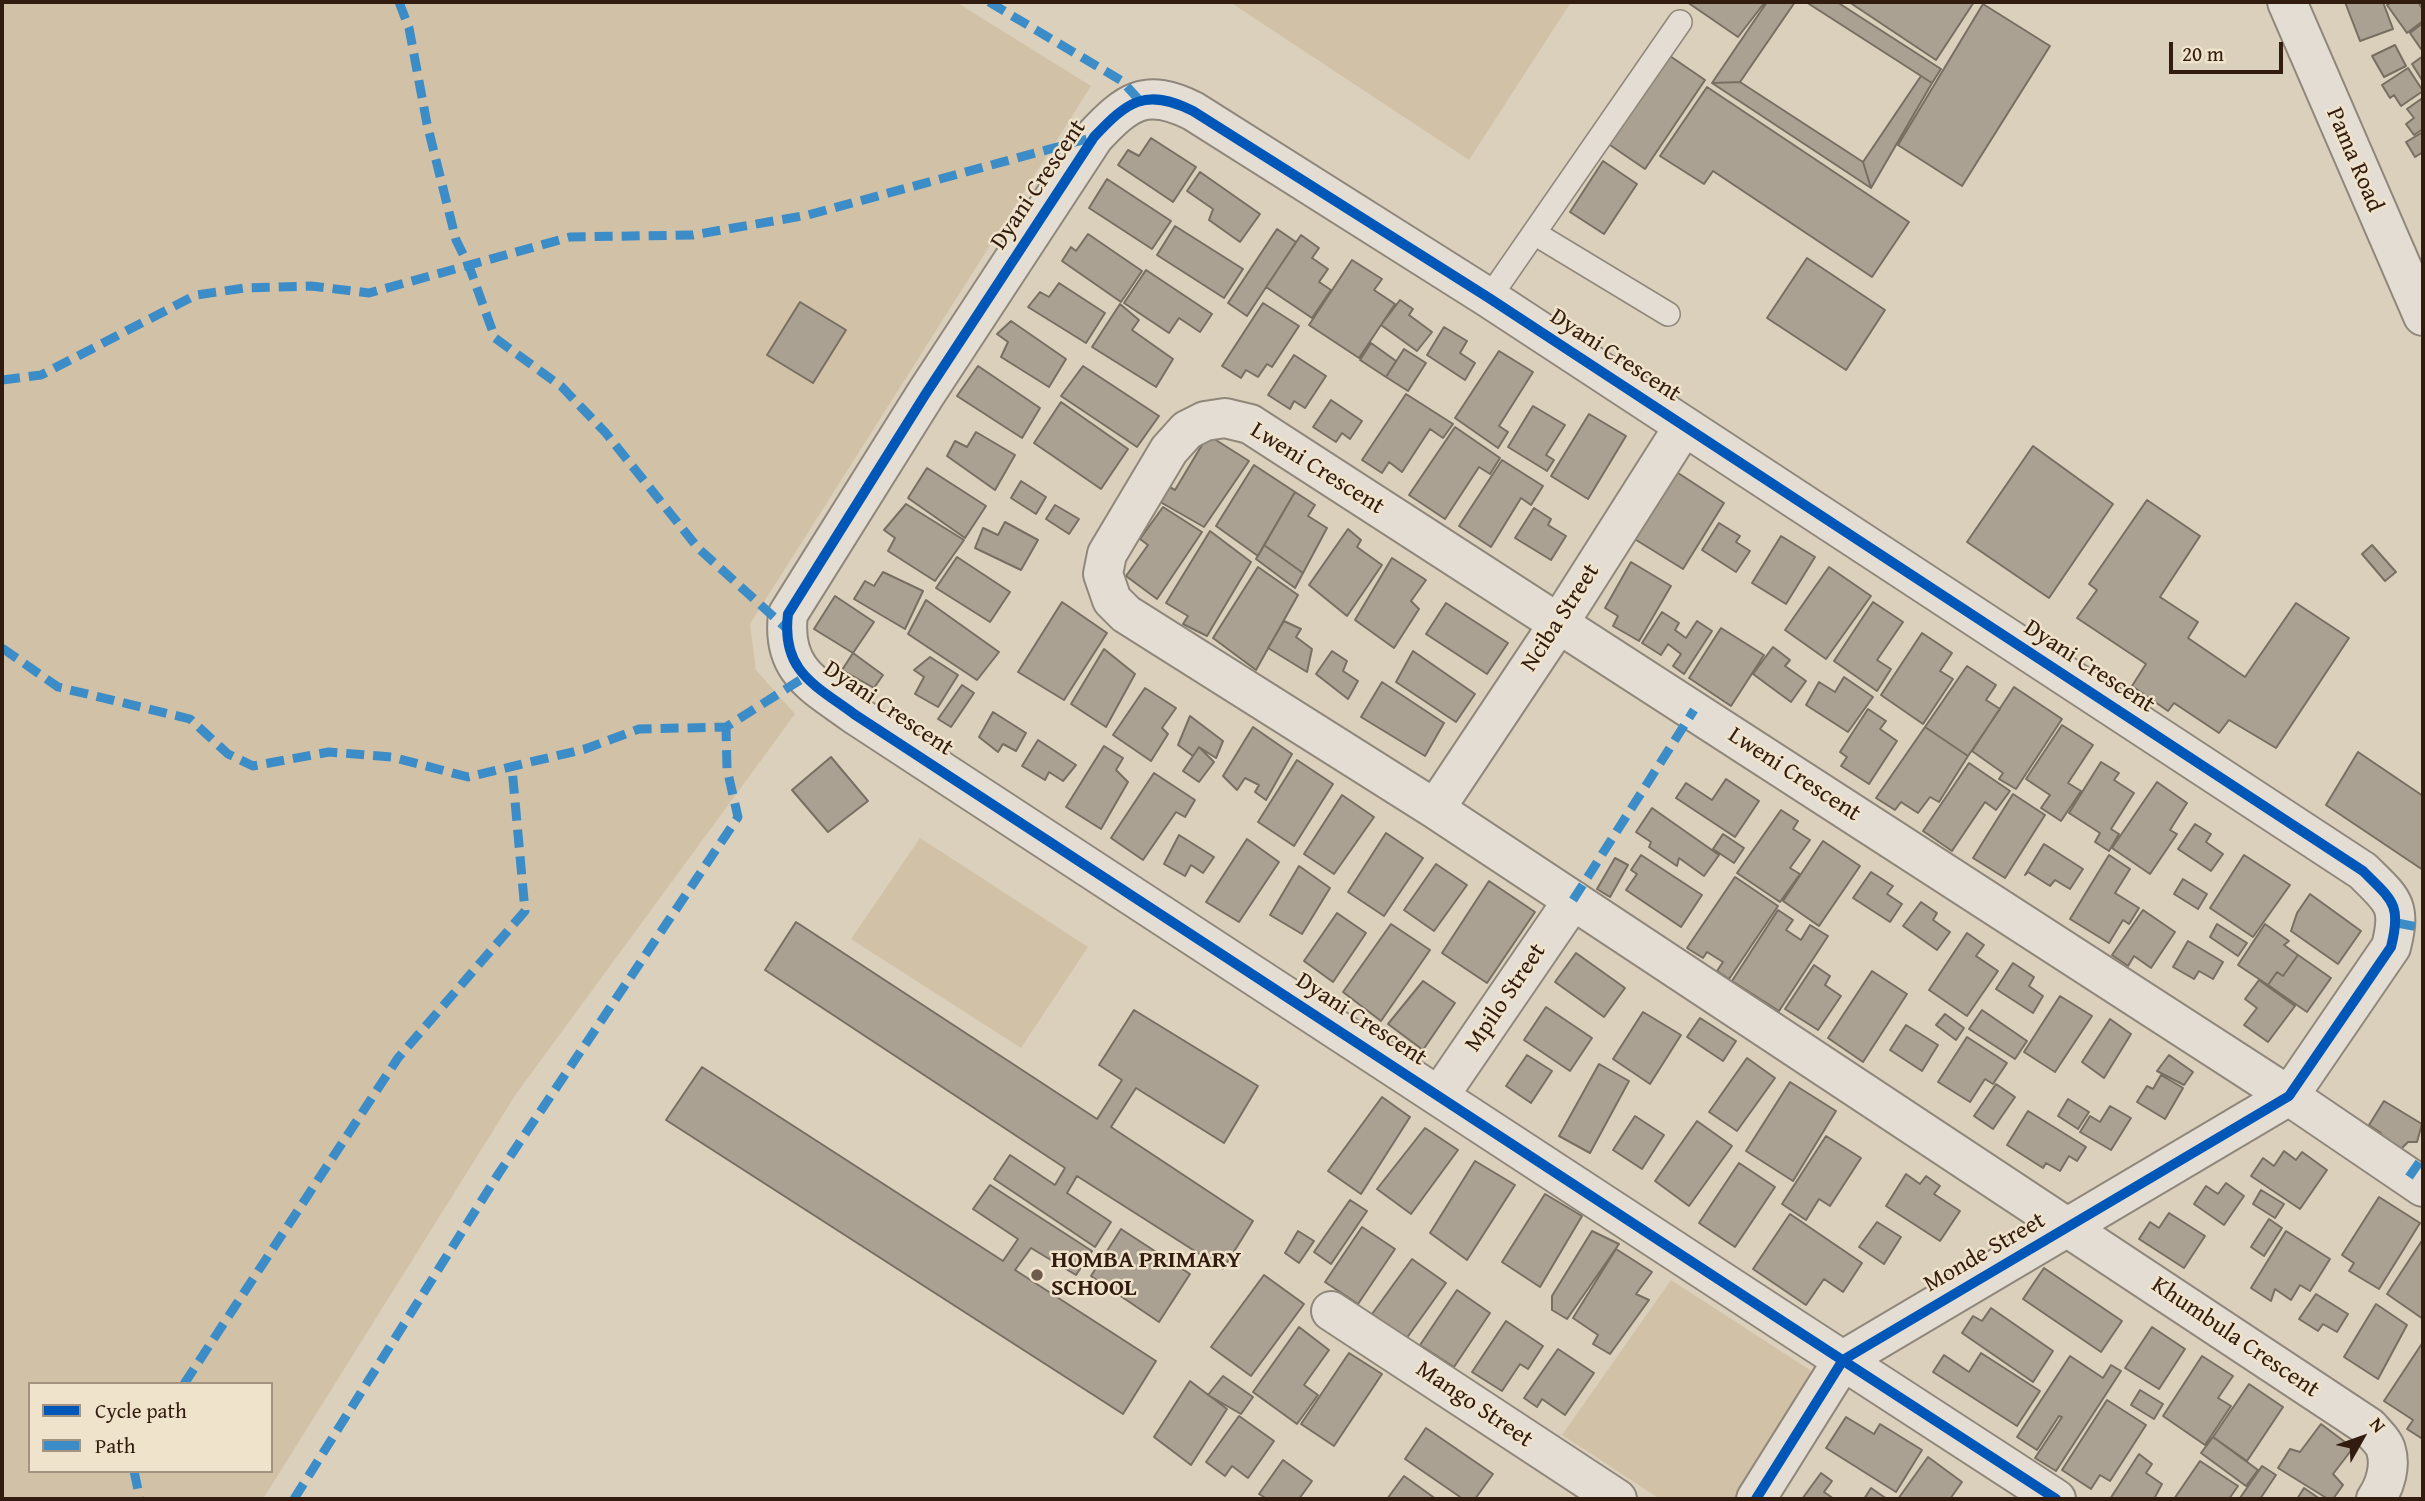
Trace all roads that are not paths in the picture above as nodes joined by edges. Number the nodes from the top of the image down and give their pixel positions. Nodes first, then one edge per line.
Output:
1 (2287, 2) edge
2 (1681, 22) dead end
3 (1534, 233) junction
4 (1489, 298) junction
5 (1668, 314) dead end
6 (2423, 316) edge
7 (1684, 426) junction
8 (1559, 623) junction
9 (1435, 809) junction
10 (1573, 900) junction
11 (1439, 1096) junction
12 (2289, 1096) junction
13 (2423, 1187) edge
14 (2069, 1228) junction
15 (1331, 1311) dead end
16 (1843, 1360) junction
17 (1591, 1494) edge
18 (1756, 1499) edge
19 (2056, 1499) edge
20 (2376, 1499) edge

1 - 6 street, Pama Road
2 - 3 lane
3 - 4 lane
3 - 5 lane
4 - 7 street, Dyani Crescent
4 - 11 street, Dyani Crescent
7 - 8 street, Nciba Street
7 - 12 street, Dyani Crescent
8 - 9 street, Nciba Street
8 - 9 street, Lweni Crescent
8 - 12 street, Lweni Crescent
9 - 10 street, Lweni Crescent
10 - 11 street, Mpilo Street
10 - 14 street, Lweni Crescent
11 - 16 street, Dyani Crescent
12 - 13 street, Lweni Crescent
12 - 14 street, Monde Street
14 - 16 street, Monde Street
14 - 20 street, Khumbula Crescent
15 - 17 street, Mango Street
16 - 18 street, Monde Street
16 - 19 street

